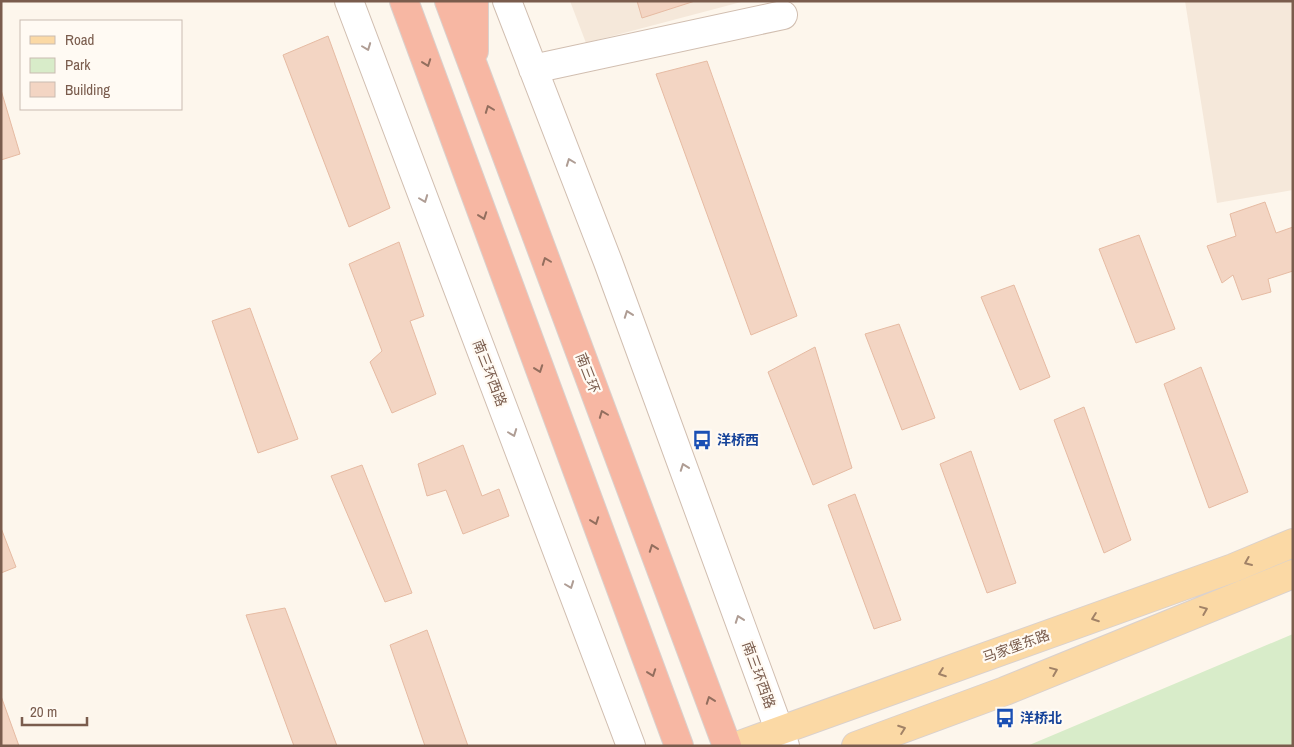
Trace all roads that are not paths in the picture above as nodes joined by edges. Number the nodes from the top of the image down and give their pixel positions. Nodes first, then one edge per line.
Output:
1 (349, 1) edge
2 (404, 1) edge
3 (449, 1) edge
4 (474, 1) edge
5 (507, 1) edge
6 (783, 15) dead end
7 (534, 69) junction
8 (474, 70) junction
9 (1293, 543) edge
10 (1293, 574) edge
11 (783, 738) edge
12 (632, 746) edge
13 (679, 746) edge
14 (727, 746) edge
15 (737, 746) edge
16 (856, 746) edge

1 -> 12 street, 南三环西路
2 -> 13 highway
3 - 8 highway, 南三环
4 - 8 highway
5 - 7 street, 南三环西路
6 - 7 street
11 -> 7 street, 南三环西路
14 -> 8 highway, 南三环
9 -> 11 main road, 马家堡东路
16 -> 10 main road
11 - 15 main road, 马家堡东路

